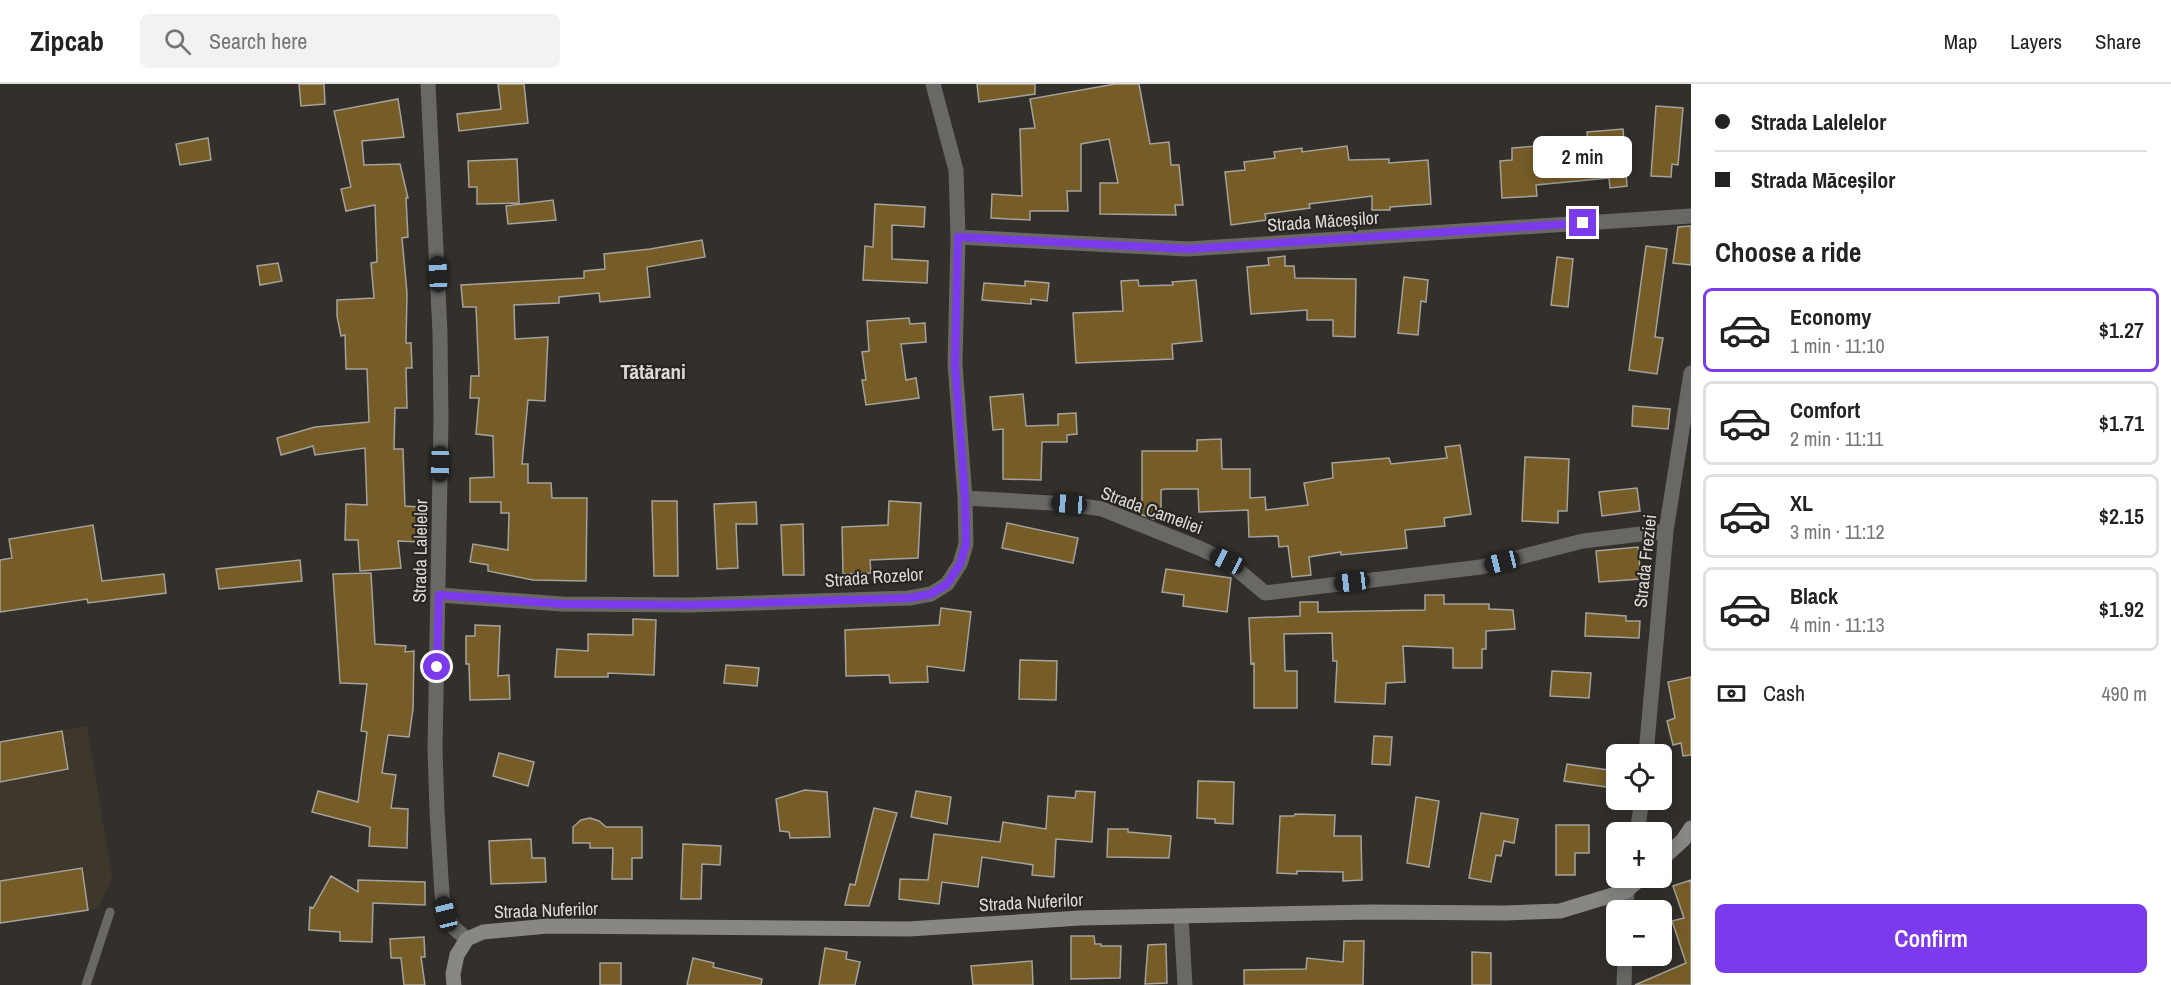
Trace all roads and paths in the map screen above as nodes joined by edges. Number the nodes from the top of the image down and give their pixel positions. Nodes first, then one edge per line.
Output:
1 (428, 84) edge
2 (933, 84) edge
3 (1691, 216) edge
4 (958, 237) junction
5 (1691, 373) edge
6 (965, 498) junction
7 (1666, 531) junction
8 (439, 595) junction
9 (1647, 744) edge
10 (1691, 828) edge
11 (1672, 850) edge
12 (1617, 888) edge
13 (110, 912) dead end
14 (1181, 917) junction
15 (467, 939) junction
16 (1625, 966) edge
17 (86, 985) edge
18 (454, 985) edge
19 (1185, 985) edge
20 (1624, 985) edge

1 - 8 street, Strada Lalelelor
2 - 4 street, Strada Rozelor
3 - 4 street, Strada Măceșilor
4 - 6 street, Strada Rozelor
5 - 7 street, Strada Freziei
6 - 7 street, Strada Cameliei
6 - 8 street, Strada Rozelor
7 - 9 street, Strada Freziei
8 - 15 street, Strada Lalelelor
10 - 11 main road
12 - 14 main road, Strada Nuferilor
13 - 17 lane
14 - 15 main road, Strada Nuferilor
14 - 19 street
15 - 18 main road
16 - 20 street

